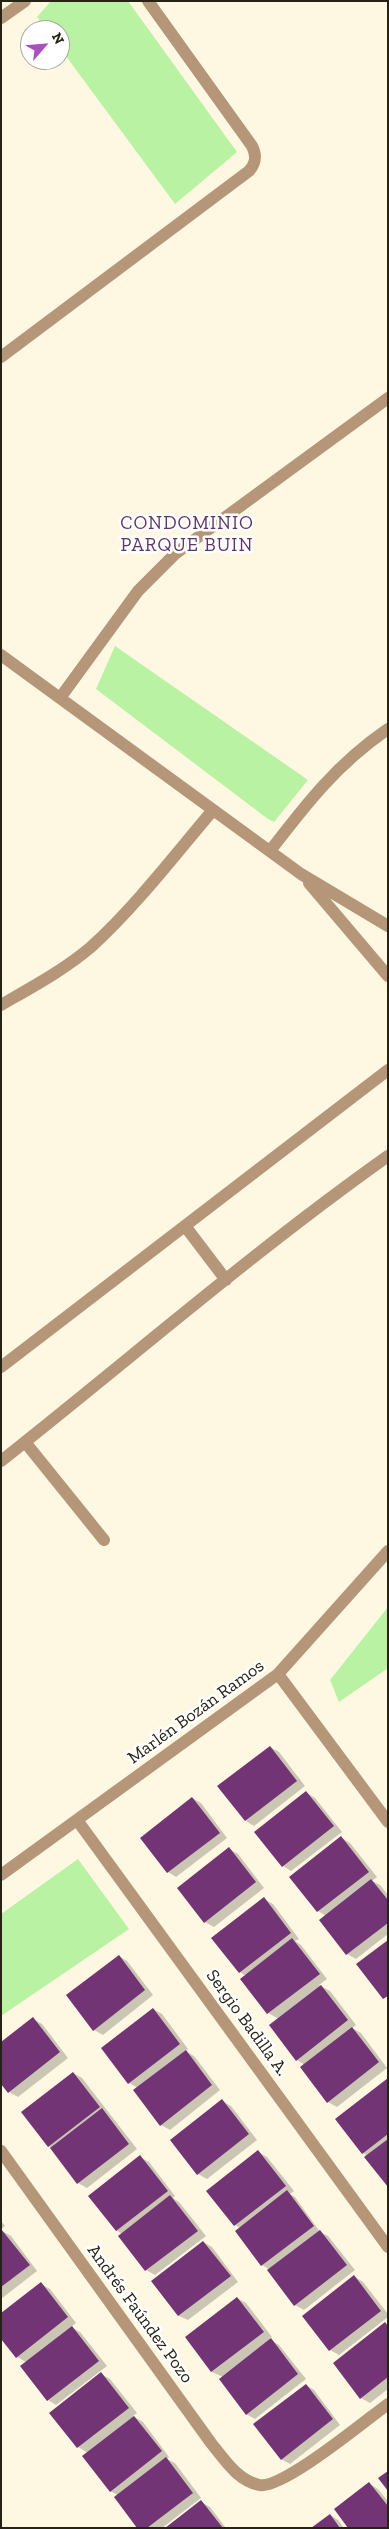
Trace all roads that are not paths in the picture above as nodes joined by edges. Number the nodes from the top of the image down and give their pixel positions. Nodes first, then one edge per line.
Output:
1 (25, 1) edge
2 (148, 1) edge
3 (1, 18) edge
4 (1, 357) edge
5 (388, 398) edge
6 (1, 655) edge
7 (60, 698) junction
8 (388, 728) edge
9 (213, 810) junction
10 (270, 851) junction
11 (300, 874) junction
12 (388, 926) edge
13 (388, 976) edge
14 (1, 1005) edge
15 (388, 1070) edge
16 (388, 1156) edge
17 (185, 1226) junction
18 (226, 1280) junction
19 (1, 1367) edge
20 (25, 1442) junction
21 (1, 1461) edge
22 (104, 1540) dead end
23 (388, 1551) edge
24 (278, 1674) junction
25 (77, 1820) junction
26 (388, 1822) edge
27 (1, 1875) edge
28 (1, 2151) edge
29 (388, 2247) edge
30 (388, 2404) edge

1 - 3 street
2 - 4 street
5 - 7 street
6 - 7 street
7 - 9 street
8 - 10 street
9 - 10 street
9 - 14 street
10 - 11 street
11 - 12 street
11 - 13 street
15 - 17 street
16 - 18 street
17 - 18 street
17 - 19 street
18 - 20 street
20 - 21 street
20 - 22 street
23 - 24 street, Marlén Bozán Ramos
24 - 25 street, Marlén Bozán Ramos
24 - 26 street
25 - 27 street, Marlén Bozán Ramos
25 - 29 street, Sergio Badilla A.
28 - 30 street, Andrés Faúndez Pozo

